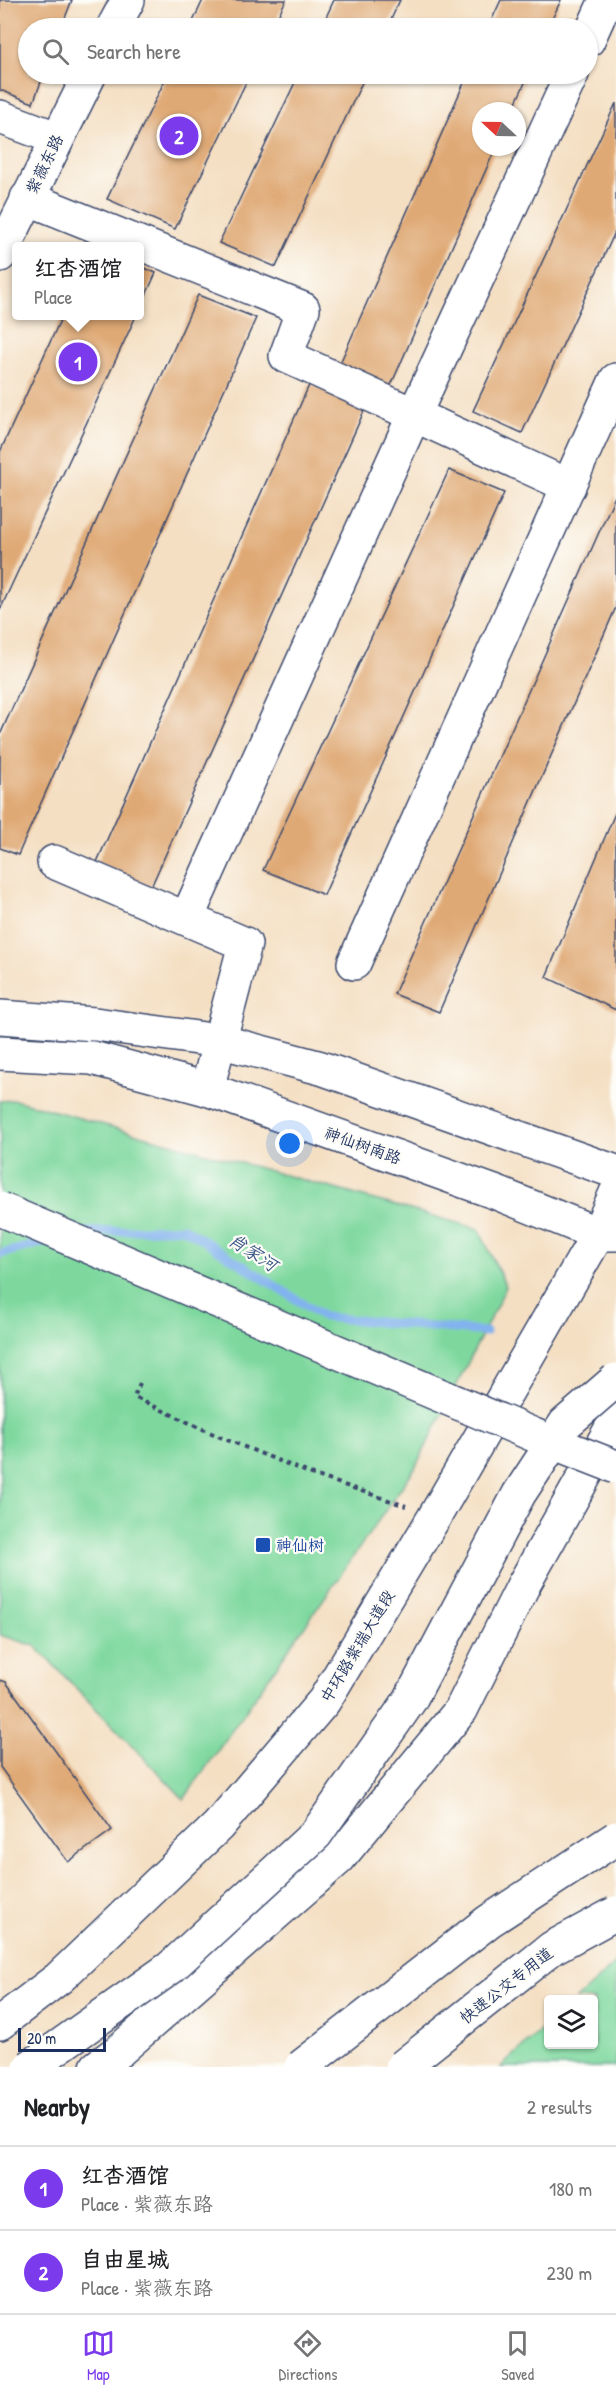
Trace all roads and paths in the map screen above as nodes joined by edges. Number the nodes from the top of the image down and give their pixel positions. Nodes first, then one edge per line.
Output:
1 (128, 0) edge
2 (606, 0) edge
3 (118, 18) edge
4 (598, 18) edge
5 (85, 84) edge
6 (567, 84) edge
7 (0, 117) edge
8 (56, 138) junction
9 (27, 198) junction
10 (136, 242) edge
11 (144, 245) edge
12 (0, 255) edge
13 (616, 380) edge
14 (414, 414) junction
15 (569, 486) junction
16 (54, 861) dead end
17 (187, 918) junction
18 (354, 963) dead end
19 (0, 1017) edge
20 (219, 1041) junction
21 (0, 1053) edge
22 (207, 1089) junction
23 (616, 1172) edge
24 (616, 1193) edge
25 (0, 1209) edge
26 (607, 1234) edge
27 (616, 1380) edge
28 (140, 1383) dead end
29 (616, 1420) edge
30 (616, 1467) edge
31 (435, 1516) junction
32 (616, 1838) edge
33 (616, 1913) edge
34 (0, 2023) edge
35 (30, 2067) edge
36 (97, 2067) edge
37 (302, 2067) edge
38 (402, 2067) edge

1 - 3 main road
2 - 4 main road
5 - 8 main road, 紫薇东路
6 - 14 main road
7 - 8 main road
8 - 9 main road, 紫薇东路
9 - 10 main road
9 - 12 main road, 紫薇东路
11 - 14 main road
13 - 15 main road
14 - 15 main road
14 - 17 main road
15 - 18 main road
16 - 17 main road
17 - 20 main road
19 - 20 main road
20 - 22 main road
20 - 23 main road
21 - 22 main road, 神仙树南路
22 - 26 main road, 神仙树南路
24 - 26 main road, 中环路紫瑞大道段
25 - 30 main road, bridge
26 - 31 main road, 中环路紫瑞大道段
27 - 35 main road, bridge
28 - 31 path
29 - 36 main road
31 - 34 main road, 中环路紫瑞大道段
32 - 37 main road, bridge
33 - 38 main road, 快速公交专用道, bridge

